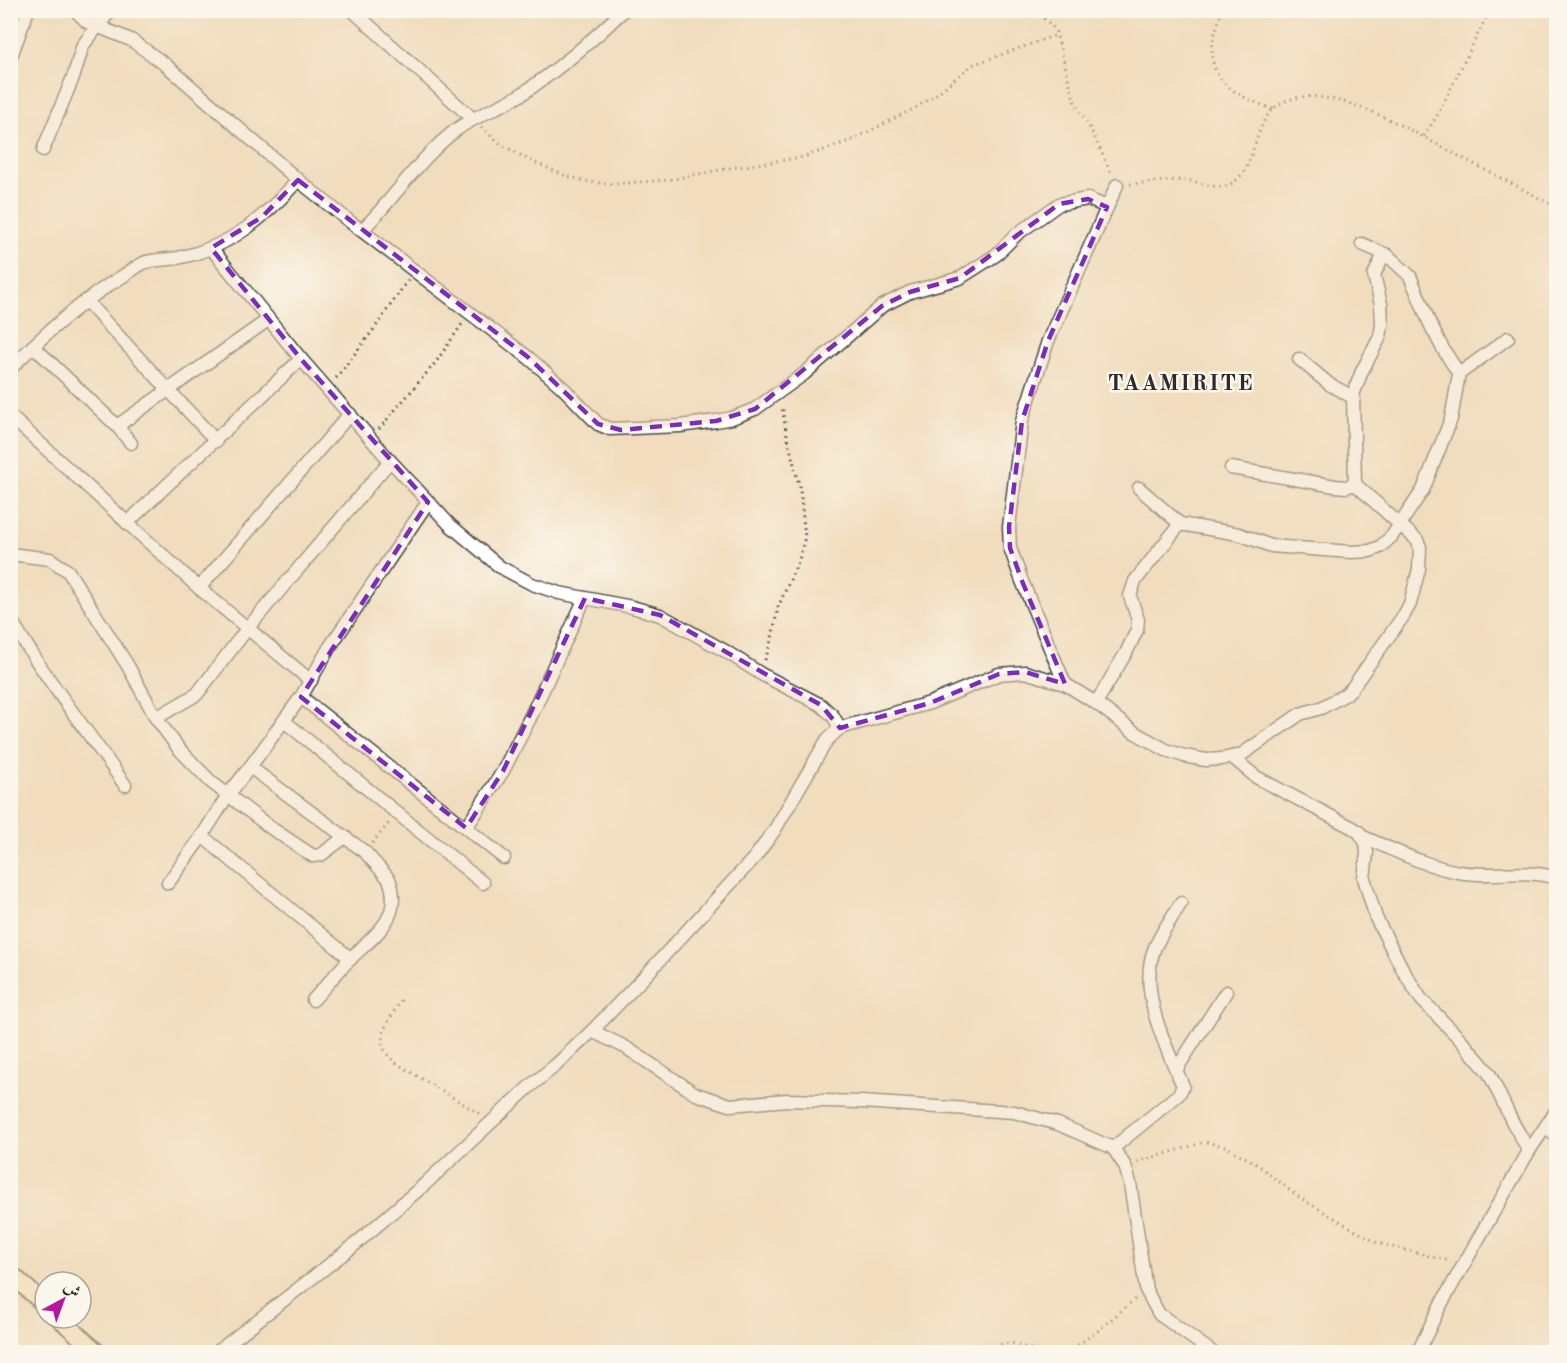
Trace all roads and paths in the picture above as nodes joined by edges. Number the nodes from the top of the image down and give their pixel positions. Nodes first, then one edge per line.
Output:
1 (28, 10) edge
2 (75, 10) edge
3 (111, 10) edge
4 (352, 10) edge
5 (624, 10) edge
6 (1035, 10) edge
7 (1223, 10) edge
8 (1490, 10) edge
9 (97, 27) junction
10 (1057, 35) junction
11 (10, 58) edge
12 (1273, 109) junction
13 (473, 119) junction
14 (1424, 136) junction
15 (43, 150) dead end
16 (298, 180) junction
17 (1117, 185) junction
18 (1107, 207) junction
19 (1557, 207) edge
20 (362, 230) junction
21 (1362, 244) dead end
22 (211, 248) junction
23 (1387, 255) junction
24 (414, 271) junction
25 (86, 301) junction
26 (470, 312) junction
27 (268, 320) junction
28 (1508, 338) dead end
29 (33, 346) junction
30 (301, 359) junction
31 (1299, 359) dead end
32 (10, 369) edge
33 (1459, 374) junction
34 (169, 389) junction
35 (327, 389) junction
36 (780, 393) junction
37 (1354, 398) junction
38 (350, 414) junction
39 (10, 416) edge
40 (117, 426) junction
41 (372, 438) junction
42 (216, 441) junction
43 (131, 443) dead end
44 (390, 461) junction
45 (1231, 468) dead end
46 (1355, 484) junction
47 (1139, 488) dead end
48 (428, 502) junction
49 (127, 523) junction
50 (1180, 524) junction
51 (1400, 525) junction
52 (10, 554) edge
53 (199, 588) junction
54 (585, 598) junction
55 (10, 618) edge
56 (247, 629) junction
57 (760, 674) junction
58 (311, 681) junction
59 (1065, 684) junction
60 (301, 697) junction
61 (1096, 703) junction
62 (156, 718) junction
63 (284, 721) junction
64 (840, 728) junction
65 (1232, 757) junction
66 (250, 767) junction
67 (125, 785) dead end
68 (228, 795) junction
69 (398, 813) junction
70 (466, 828) junction
71 (202, 836) junction
72 (345, 837) junction
73 (1363, 837) junction
74 (365, 852) junction
75 (504, 858) dead end
76 (1557, 878) edge
77 (168, 883) dead end
78 (483, 883) dead end
79 (1181, 903) dead end
80 (351, 959) junction
81 (1226, 992) dead end
82 (313, 1000) dead end
83 (401, 1000) dead end
84 (592, 1030) junction
85 (1176, 1070) junction
86 (1557, 1111) edge
87 (492, 1122) junction
88 (1546, 1128) junction
89 (1557, 1136) edge
90 (1113, 1148) junction
91 (1529, 1151) junction
92 (1125, 1166) junction
93 (1463, 1265) junction
94 (10, 1273) edge
95 (1146, 1290) junction
96 (33, 1294) edge
97 (72, 1330) edge
98 (97, 1353) edge
99 (217, 1353) edge
100 (991, 1353) edge
101 (1039, 1353) edge
102 (1068, 1353) edge
103 (1212, 1353) edge
104 (1418, 1353) edge

1 - 11 street
2 - 9 street
3 - 9 street
4 - 13 street
5 - 13 street
6 - 10 path
7 - 12 path
8 - 14 path
9 - 15 street
9 - 16 street
10 - 13 path
10 - 17 path
12 - 14 path
12 - 17 path
13 - 20 street
14 - 19 path
16 - 20 street
16 - 22 street
17 - 18 street
18 - 36 street
18 - 59 street
20 - 24 street
21 - 23 street
22 - 25 street
22 - 27 street
23 - 33 street
23 - 37 street
24 - 26 street
24 - 35 path
25 - 29 street
25 - 34 street
26 - 36 street
26 - 41 path
27 - 30 street
27 - 34 street
28 - 33 street
29 - 32 street
29 - 40 street
30 - 35 street
30 - 42 street
31 - 37 street
33 - 51 street
34 - 40 street
34 - 42 street
35 - 38 street
36 - 57 path
37 - 46 street
38 - 41 street
38 - 53 street
39 - 49 street
40 - 43 street
41 - 44 street
42 - 49 street
44 - 48 street
44 - 56 street
45 - 46 street
46 - 51 street
47 - 50 street
48 - 54 street
48 - 58 street
49 - 53 street
50 - 51 street
50 - 61 street
51 - 65 street
52 - 62 street
53 - 56 street
54 - 57 street
54 - 70 street
55 - 67 street
56 - 58 street
56 - 62 street
57 - 64 street
58 - 60 street
59 - 61 street
59 - 64 street
60 - 63 street
60 - 70 street
61 - 65 street
62 - 68 street
63 - 66 street
63 - 69 street
64 - 84 street
65 - 73 street
66 - 68 street
66 - 72 street
68 - 71 street
68 - 72 street
69 - 74 path
69 - 78 street
70 - 75 street
71 - 77 street
71 - 80 street
72 - 74 street
73 - 76 street
73 - 91 street
74 - 80 street
79 - 85 street
80 - 82 street
81 - 85 street
83 - 87 path
84 - 87 street
84 - 90 street
85 - 90 street
86 - 88 street
87 - 99 street
88 - 89 street
88 - 91 street
90 - 92 street
91 - 93 street
92 - 93 path
92 - 95 street
93 - 104 street
94 - 96 main road
95 - 102 path
95 - 103 street
97 - 98 main road
100 - 101 path

